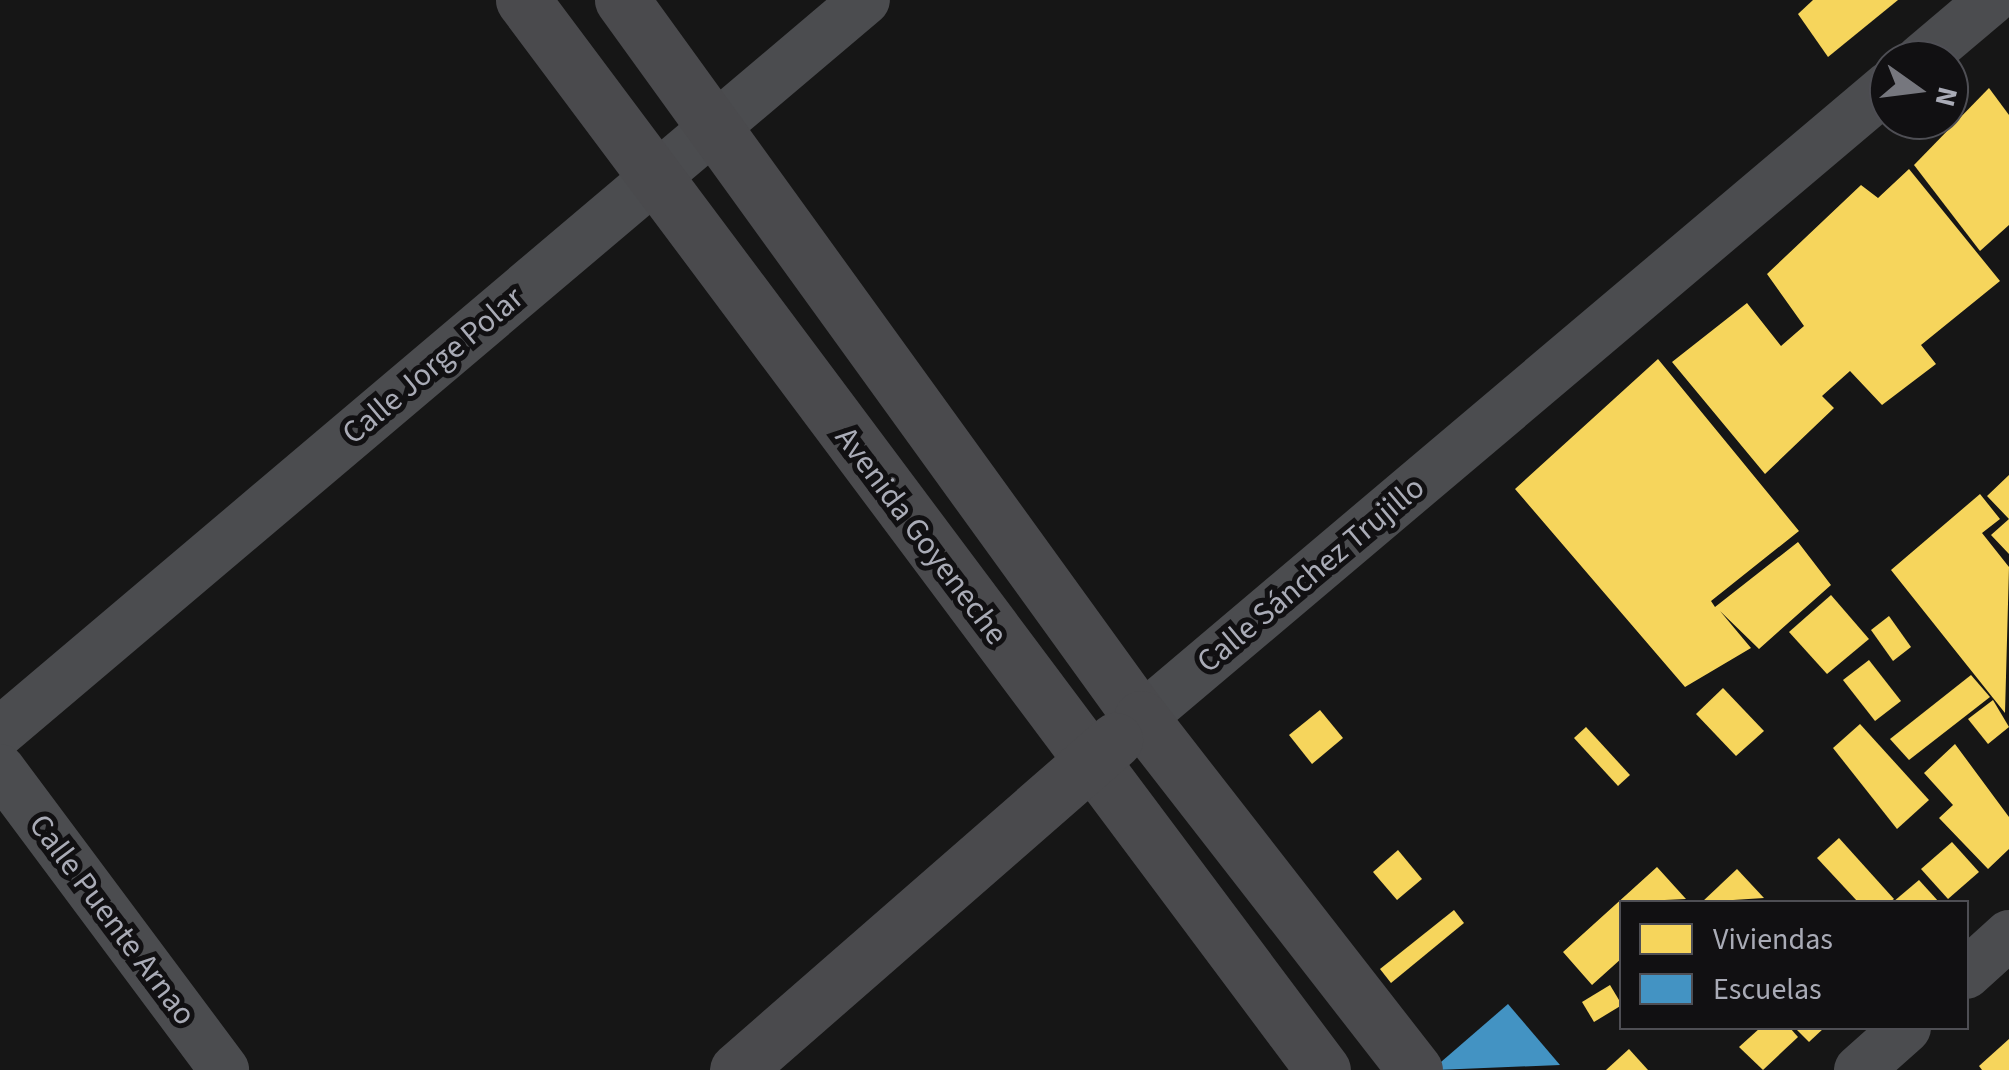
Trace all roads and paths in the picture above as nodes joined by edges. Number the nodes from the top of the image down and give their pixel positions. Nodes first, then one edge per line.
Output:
1 (522, 0) edge
2 (622, 0) edge
3 (864, 0) edge
4 (1991, 0) edge
5 (1944, 40) edge
6 (1869, 103) edge
7 (716, 124) junction
8 (655, 180) junction
9 (1141, 718) junction
10 (0, 732) edge
11 (1090, 762) junction
12 (0, 769) edge
13 (2009, 936) edge
14 (1969, 971) edge
15 (1904, 1030) edge
16 (224, 1070) edge
17 (737, 1070) edge
18 (1323, 1070) edge
19 (1415, 1070) edge
20 (1859, 1070) edge

1 - 8 main road, Avenida Goyeneche
2 - 7 main road
3 - 7 street, Calle Jorge Polar
4 - 5 street
6 - 9 street, Calle Sánchez Trujillo
7 - 8 street, Calle Jorge Polar
7 - 9 main road
8 - 10 street, Calle Jorge Polar
8 - 11 main road, Avenida Goyeneche
9 - 11 main road, Calle Sánchez Trujillo
9 - 19 main road
11 - 17 main road, Calle Sánchez Trujillo
11 - 18 main road, Avenida Goyeneche
12 - 16 street, Calle Puente Arnao
13 - 14 street
15 - 20 street

